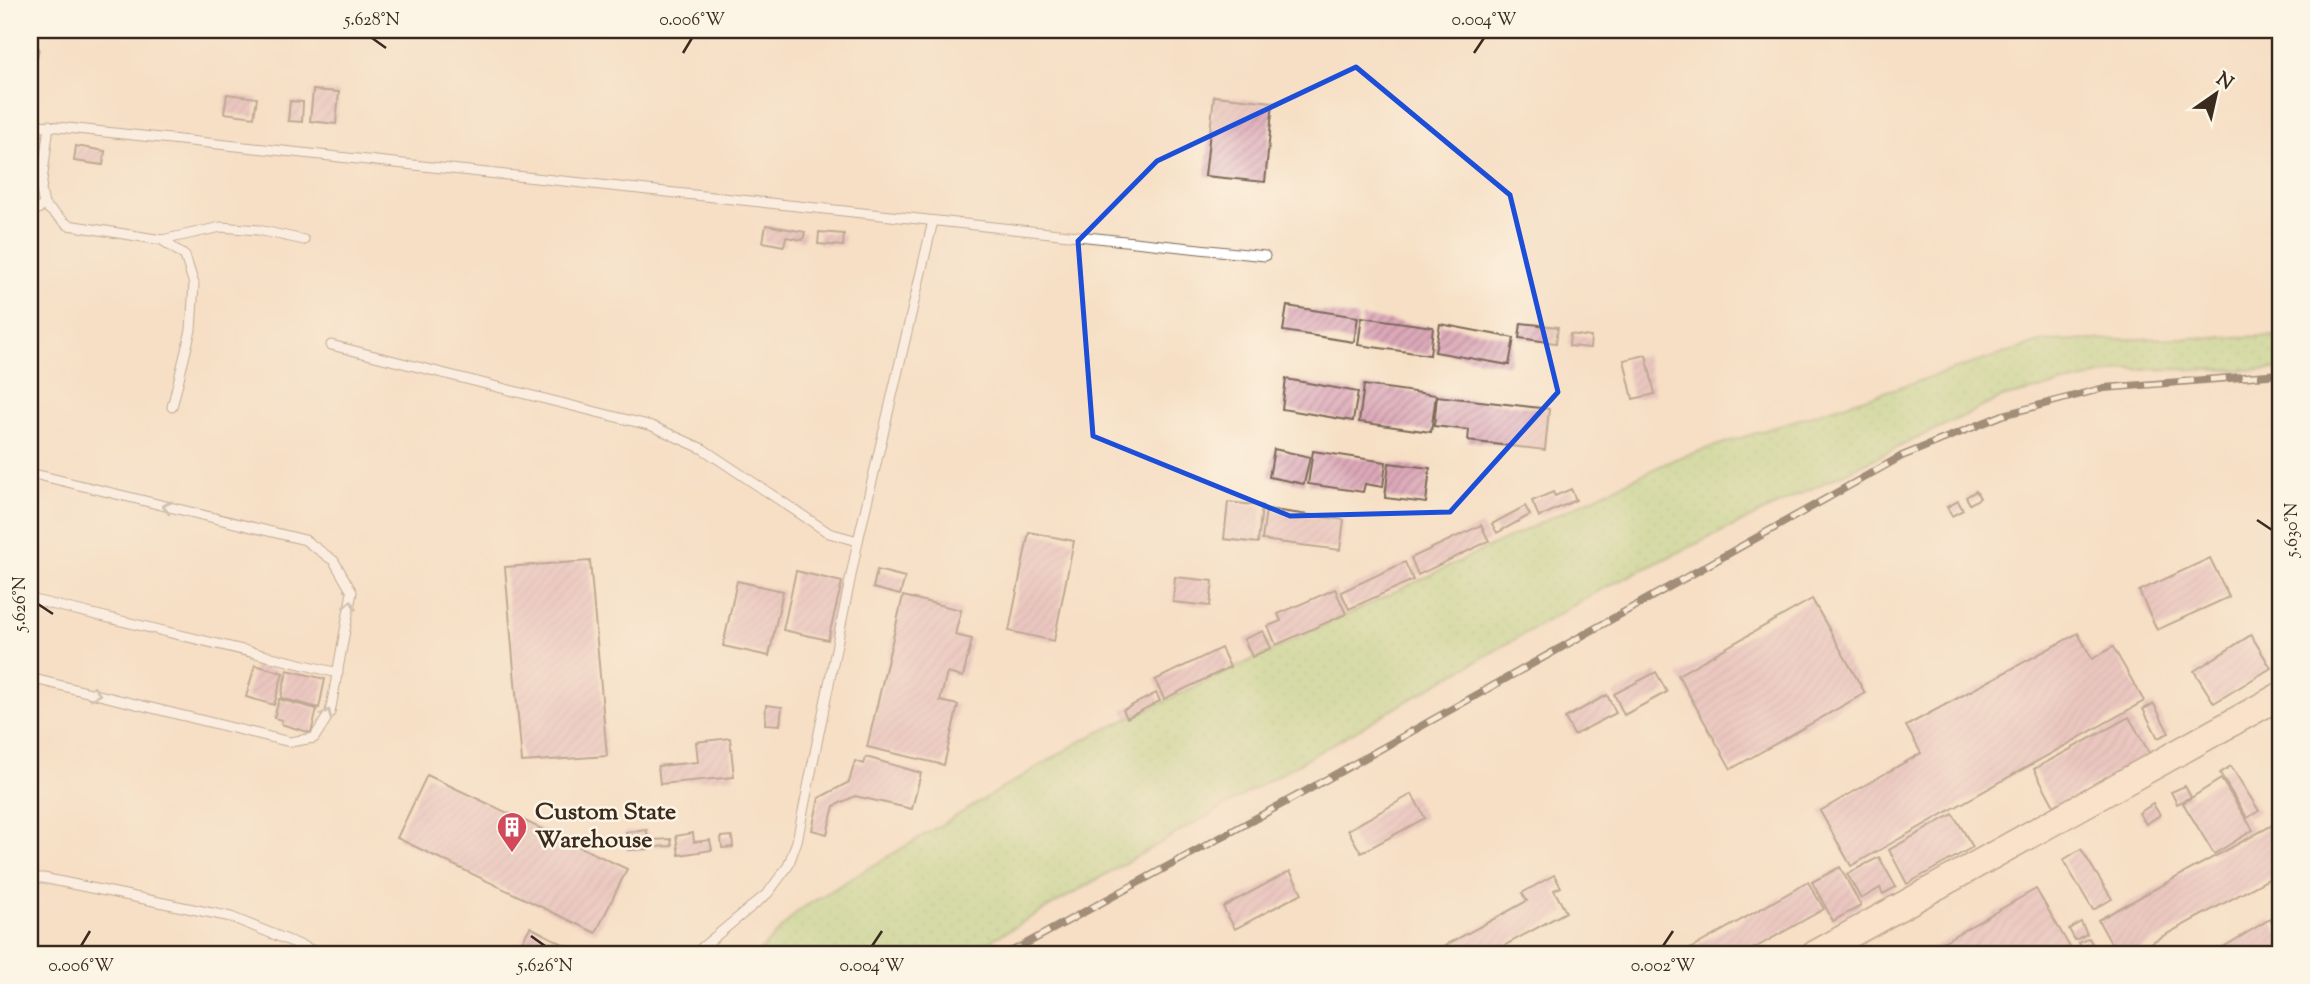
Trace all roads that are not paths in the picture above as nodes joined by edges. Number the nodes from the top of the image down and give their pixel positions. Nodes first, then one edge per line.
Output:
1 (30, 124) edge
2 (49, 125) junction
3 (44, 205) junction
4 (30, 214) edge
5 (933, 221) junction
6 (162, 240) junction
7 (304, 240) dead end
8 (1265, 256) dead end
9 (331, 345) dead end
10 (172, 407) dead end
11 (30, 473) edge
12 (858, 541) junction
13 (30, 599) edge
14 (338, 673) junction
15 (30, 678) edge
16 (2280, 696) edge
17 (30, 878) edge
18 (322, 954) edge
19 (694, 954) edge
20 (1815, 954) edge

1 - 2 lane
2 - 3 lane
2 - 5 lane
3 - 4 lane
3 - 6 lane
5 - 8 lane
5 - 12 lane
6 - 7 lane
6 - 10 lane
9 - 12 lane
14 -> 11 lane
12 - 19 lane
13 - 14 lane
15 -> 14 lane
16 - 20 main road
17 - 18 lane

